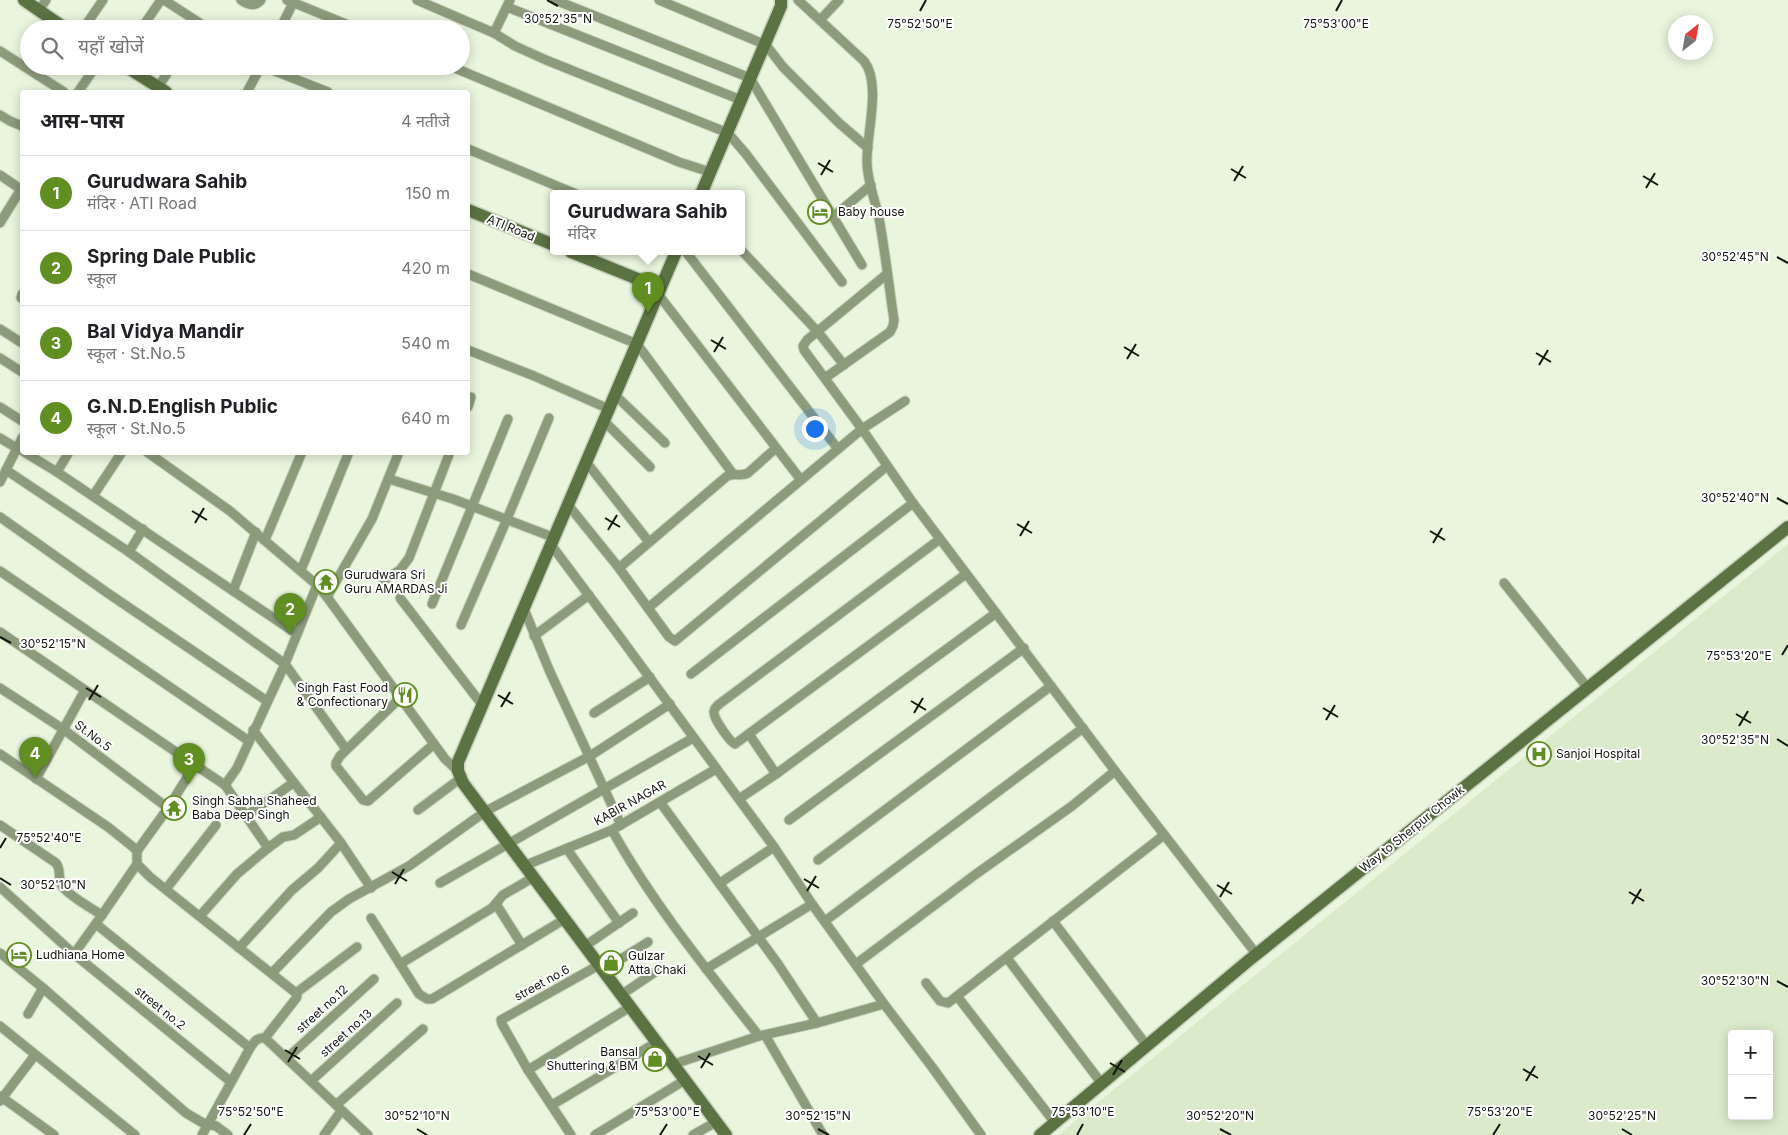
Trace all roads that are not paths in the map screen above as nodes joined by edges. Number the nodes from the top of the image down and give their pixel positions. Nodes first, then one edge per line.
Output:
1 (24, 0) edge
2 (103, 0) edge
3 (163, 0) edge
4 (241, 0) edge
5 (261, 0) edge
6 (417, 0) edge
7 (555, 0) edge
8 (659, 0) edge
9 (798, 0) edge
10 (839, 0) edge
11 (782, 1) edge
12 (290, 2) edge
13 (509, 3) edge
14 (43, 5) edge
15 (57, 20) edge
16 (89, 20) edge
17 (148, 20) edge
18 (190, 20) edge
19 (283, 20) edge
20 (335, 20) edge
21 (464, 20) edge
22 (820, 20) junction
23 (470, 23) edge
24 (494, 33) junction
25 (766, 45) junction
26 (0, 51) edge
27 (20, 64) edge
28 (470, 74) edge
29 (37, 75) edge
30 (90, 75) edge
31 (139, 75) edge
32 (168, 75) edge
33 (257, 75) edge
34 (285, 75) edge
35 (750, 78) junction
36 (61, 90) edge
37 (79, 90) edge
38 (162, 90) edge
39 (249, 90) edge
40 (323, 90) edge
41 (741, 100) junction
42 (0, 115) edge
43 (20, 125) edge
44 (728, 134) junction
45 (868, 148) junction
46 (470, 150) edge
47 (710, 172) junction
48 (0, 175) edge
49 (871, 185) junction
50 (20, 189) edge
51 (566, 190) edge
52 (703, 190) edge
53 (20, 193) edge
54 (470, 211) edge
55 (833, 217) junction
56 (0, 223) edge
57 (550, 243) edge
58 (578, 255) edge
59 (675, 255) edge
60 (688, 255) edge
61 (745, 255) edge
62 (862, 265) dead end
63 (887, 274) junction
64 (470, 275) edge
65 (842, 282) dead end
66 (659, 291) junction
67 (0, 329) edge
68 (818, 332) junction
69 (20, 342) edge
70 (637, 344) junction
71 (470, 351) edge
72 (0, 358) edge
73 (844, 364) junction
74 (20, 371) edge
75 (825, 378) junction
76 (615, 395) junction
77 (471, 397) dead end
78 (470, 400) edge
79 (905, 401) dead end
80 (0, 407) edge
81 (609, 409) junction
82 (548, 418) dead end
83 (20, 420) edge
84 (508, 420) dead end
85 (604, 421) junction
86 (862, 429) junction
87 (0, 438) edge
88 (665, 443) dead end
89 (776, 448) junction
90 (838, 449) junction
91 (20, 450) edge
92 (20, 452) edge
93 (28, 455) edge
94 (67, 455) edge
95 (120, 455) edge
96 (152, 455) edge
97 (301, 455) edge
98 (348, 455) edge
99 (398, 455) edge
100 (449, 455) edge
101 (587, 463) junction
102 (887, 466) junction
103 (650, 467) dead end
104 (6, 470) junction
105 (57, 472) junction
106 (733, 474) junction
107 (389, 479) junction
108 (801, 480) junction
109 (0, 482) edge
110 (435, 494) junction
111 (93, 496) junction
112 (913, 503) junction
113 (472, 506) junction
114 (569, 506) junction
115 (0, 517) edge
116 (507, 519) junction
117 (1788, 527) edge
118 (143, 530) junction
119 (256, 532) junction
120 (940, 539) junction
121 (265, 540) junction
122 (553, 542) junction
123 (649, 542) junction
124 (129, 552) junction
125 (619, 568) junction
126 (301, 570) junction
127 (0, 572) edge
128 (966, 574) junction
129 (384, 580) dead end
130 (1504, 584) dead end
131 (317, 585) junction
132 (234, 591) junction
133 (589, 595) junction
134 (327, 596) junction
135 (400, 598) dead end
136 (432, 604) dead end
137 (648, 608) junction
138 (524, 609) junction
139 (996, 613) junction
140 (461, 624) dead end
141 (0, 632) edge
142 (297, 634) junction
143 (534, 636) junction
144 (1024, 648) junction
145 (285, 664) junction
146 (691, 674) dead end
147 (650, 677) junction
148 (1051, 686) junction
149 (0, 688) edge
150 (1587, 688) junction
151 (85, 690) junction
152 (400, 697) junction
153 (267, 701) junction
154 (670, 704) junction
155 (483, 706) junction
156 (594, 713) dead end
157 (1083, 728) junction
158 (63, 729) junction
159 (253, 730) junction
160 (749, 734) junction
161 (693, 738) junction
162 (249, 740) junction
163 (434, 744) junction
164 (346, 749) junction
165 (0, 754) edge
166 (590, 756) junction
167 (195, 765) junction
168 (716, 769) junction
169 (1115, 771) junction
170 (776, 774) junction
171 (460, 775) junction
172 (36, 779) junction
173 (293, 783) junction
174 (224, 785) junction
175 (604, 790) junction
176 (739, 799) junction
177 (660, 802) junction
178 (168, 808) junction
179 (418, 810) dead end
180 (486, 811) junction
181 (246, 816) junction
182 (321, 817) junction
183 (789, 820) dead end
184 (621, 824) junction
185 (0, 825) edge
186 (216, 825) dead end
187 (612, 830) junction
188 (1164, 835) junction
189 (341, 843) junction
190 (509, 843) junction
191 (774, 847) junction
192 (268, 848) junction
193 (567, 849) junction
194 (137, 851) junction
195 (818, 860) dead end
196 (137, 864) junction
197 (526, 866) junction
198 (534, 877) junction
199 (440, 883) dead end
200 (720, 883) junction
201 (0, 887) edge
202 (371, 888) junction
203 (166, 889) junction
204 (496, 904) junction
205 (812, 904) junction
206 (633, 914) dead end
207 (102, 915) junction
208 (200, 916) junction
209 (371, 918) dead end
210 (565, 919) junction
211 (825, 921) junction
212 (1053, 921) junction
213 (619, 923) junction
214 (96, 924) junction
215 (758, 938) junction
216 (648, 942) dead end
217 (522, 945) junction
218 (584, 946) junction
219 (357, 947) dead end
220 (239, 948) junction
221 (0, 953) edge
222 (74, 954) junction
223 (1257, 955) junction
224 (1007, 958) junction
225 (400, 964) junction
226 (856, 964) junction
227 (600, 968) junction
228 (661, 968) dead end
229 (706, 969) junction
230 (272, 973) junction
231 (374, 979) dead end
232 (926, 983) dead end
233 (43, 988) junction
234 (296, 993) junction
235 (621, 995) junction
236 (957, 996) junction
237 (397, 1003) dead end
238 (884, 1004) junction
239 (630, 1007) junction
240 (28, 1014) dead end
241 (817, 1023) junction
242 (0, 1026) edge
243 (423, 1029) dead end
244 (762, 1036) junction
245 (265, 1038) junction
246 (657, 1042) junction
247 (1147, 1046) junction
248 (250, 1048) junction
249 (35, 1055) junction
250 (286, 1058) junction
251 (674, 1064) junction
252 (528, 1070) junction
253 (685, 1080) junction
254 (230, 1082) junction
255 (311, 1082) junction
256 (1102, 1084) junction
257 (1, 1099) edge
258 (552, 1105) junction
259 (339, 1108) junction
260 (716, 1122) junction
261 (1054, 1123) junction
262 (208, 1124) junction
263 (54, 1135) edge
264 (134, 1135) edge
265 (202, 1135) edge
266 (228, 1135) edge
267 (324, 1135) edge
268 (368, 1135) edge
269 (571, 1135) edge
270 (595, 1135) edge
271 (693, 1135) edge
272 (726, 1135) edge
273 (823, 1135) edge
274 (981, 1135) edge
275 (1040, 1135) edge

1 - 14 street
2 - 16 street
3 - 17 street
3 - 18 street
4 - 5 street
6 - 21 street
7 - 35 street
8 - 25 street
9 - 22 street
10 - 22 street
11 - 25 street
12 - 19 street
12 - 20 street
13 - 24 street
13 - 41 street
14 - 15 street
22 - 45 street
23 - 24 street
24 - 44 street
25 - 35 street
25 - 45 street
26 - 27 street
28 - 47 street
29 - 36 street
30 - 37 street
31 - 38 street
32 - 38 street
33 - 39 street
34 - 40 street
35 - 41 street
35 - 55 street
41 - 44 street
42 - 43 street
44 - 47 street
44 - 65 street
45 - 49 street
46 - 51 street
47 - 52 street
48 - 50 street
49 - 55 street
49 - 63 street
53 - 56 street
54 - 57 street, ATI Road
55 - 62 street
58 - 66 street
59 - 66 street
60 - 90 street
61 - 68 street
63 - 68 street
63 - 73 street
64 - 70 street
66 - 70 street
66 - 89 street
67 - 69 street
68 - 73 street
68 - 75 street
70 - 76 street
70 - 106 street
71 - 81 street
72 - 74 street
73 - 75 street
75 - 86 street
76 - 81 street
76 - 88 street
77 - 78 street
79 - 86 street
80 - 83 street
81 - 85 street
82 - 116 street
84 - 113 street
85 - 101 street
85 - 103 street
86 - 90 street
86 - 102 street
87 - 91 street
89 - 106 street
89 - 108 street
90 - 108 street
92 - 104 street
93 - 105 street
94 - 105 street
95 - 111 street
96 - 119 street
97 - 121 street
98 - 126 street
99 - 107 street
100 - 110 street
101 - 114 street
101 - 123 street
102 - 112 street
102 - 137 street
104 - 109 street
104 - 124 street
105 - 111 street
106 - 123 street
107 - 110 street
107 - 134 street
108 - 137 street
110 - 113 street
110 - 129 street
111 - 118 street
112 - 120 street
112 - 146 street
113 - 116 street
113 - 136 street
114 - 122 street
114 - 125 street
115 - 153 street
116 - 122 street
116 - 140 street
117 - 150 street, Way to Sherpur Chowk
118 - 124 street
118 - 132 street
119 - 121 street
119 - 132 street
120 - 128 street
120 - 160 street
121 - 126 street
122 - 133 street
122 - 138 street
123 - 125 street
124 - 145 street
125 - 137 street
126 - 131 street
127 - 162 street
128 - 139 street
128 - 160 street
130 - 150 street
131 - 134 street
131 - 142 street
132 - 142 street
133 - 143 street
133 - 147 street
134 - 152 street
135 - 155 street
138 - 143 street
138 - 155 street
139 - 144 street
139 - 170 street
141 - 151 street
142 - 145 street
143 - 166 street
144 - 148 street
144 - 183 street
145 - 153 street
145 - 164 street
147 - 154 street
147 - 156 street
148 - 157 street
148 - 195 street
149 - 158 street, St.No.5
150 - 223 street, Way to Sherpur Chowk
151 - 158 street
151 - 167 street
152 - 163 street
152 - 164 street
153 - 159 street
154 - 161 street
154 - 166 street
155 - 171 street
157 - 169 street
157 - 211 street
158 - 172 street
158 - 178 street, St.No.5
159 - 162 street
159 - 173 street
160 - 170 street
161 - 168 street
161 - 175 street
162 - 174 street
163 - 164 street
163 - 171 street
165 - 172 street
166 - 175 street
166 - 180 street
167 - 174 street
167 - 178 street
168 - 176 street
168 - 177 street, KABIR NAGAR
169 - 188 street
169 - 226 street
170 - 176 street
171 - 179 street
171 - 180 street
172 - 194 street
173 - 181 street
173 - 182 street
174 - 181 street
175 - 184 street
175 - 190 street
176 - 191 street
177 - 184 street, KABIR NAGAR
177 - 200 street
178 - 194 street
180 - 190 street
180 - 202 street
181 - 192 street
182 - 189 street
182 - 192 street
184 - 187 street, KABIR NAGAR
185 - 207 street
186 - 203 street
187 - 193 street, KABIR NAGAR
187 - 229 street
188 - 212 street
188 - 223 street
189 - 202 street
189 - 220 street
190 - 197 street
190 - 199 street
191 - 200 street
191 - 205 street
192 - 208 street
193 - 197 street, KABIR NAGAR
193 - 213 street
194 - 196 street
196 - 203 street
196 - 207 street
197 - 198 street
198 - 204 street
198 - 210 street
200 - 215 street
201 - 222 street, street no.2
202 - 230 street
203 - 208 street
204 - 217 street
204 - 225 street
205 - 211 street
205 - 215 street
206 - 213 street
207 - 214 street
208 - 220 street
209 - 225 street
210 - 217 street
210 - 218 street
211 - 226 street
212 - 224 street
212 - 247 street
213 - 218 street
214 - 222 street
214 - 248 street
215 - 229 street
215 - 241 street
216 - 227 street
217 - 225 street
218 - 227 street
219 - 234 street
220 - 230 street
221 - 233 street
222 - 254 street, street no.2
223 - 247 street, Way to Sherpur Chowk
224 - 236 street
224 - 256 street
226 - 238 street
227 - 235 street
227 - 252 street, street no.6
228 - 235 street
229 - 244 street
230 - 234 street
231 - 250 street, street no.12
232 - 236 street
233 - 240 street
233 - 262 street
234 - 245 street
235 - 239 street
236 - 261 street
237 - 255 street, street no.13
238 - 241 street
238 - 274 street
239 - 246 street
239 - 252 street
241 - 244 street
242 - 249 street
243 - 259 street
244 - 251 street
244 - 273 street
245 - 248 street
245 - 250 street
246 - 251 street
246 - 258 street
247 - 256 street, Way to Sherpur Chowk
248 - 254 street
249 - 257 street
249 - 264 street
250 - 255 street
251 - 253 street
252 - 258 street
253 - 260 street
253 - 270 street
254 - 262 street
255 - 259 street
256 - 261 street, Way to Sherpur Chowk
257 - 263 street
258 - 269 street
259 - 267 street
259 - 268 street
260 - 271 street
260 - 272 street
261 - 275 street, Way to Sherpur Chowk
262 - 265 street
262 - 266 street

